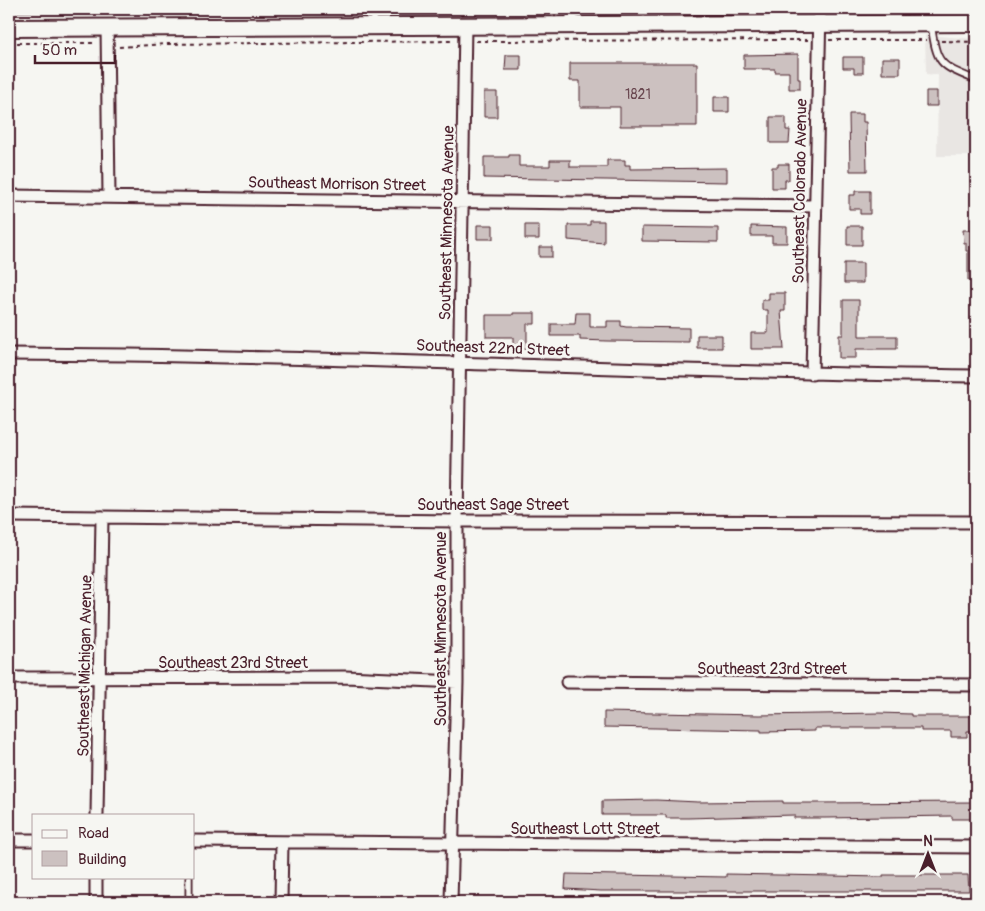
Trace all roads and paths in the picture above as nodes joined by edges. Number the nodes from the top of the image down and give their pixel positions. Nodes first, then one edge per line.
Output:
1 (374, 9) edge
2 (572, 17) edge
3 (976, 22) edge
4 (931, 23) junction
5 (819, 24) edge
6 (374, 26) junction
7 (107, 27) junction
8 (9, 28) edge
9 (465, 33) junction
10 (934, 40) junction
11 (976, 42) edge
12 (9, 43) edge
13 (107, 45) junction
14 (976, 80) edge
15 (9, 196) edge
16 (109, 197) junction
17 (463, 201) junction
18 (815, 206) junction
19 (9, 354) edge
20 (460, 362) junction
21 (812, 374) junction
22 (976, 376) edge
23 (9, 516) edge
24 (102, 517) junction
25 (457, 521) junction
26 (976, 522) edge
27 (9, 678) edge
28 (100, 679) junction
29 (457, 682) junction
30 (567, 682) dead end
31 (976, 686) edge
32 (97, 814) edge
33 (9, 840) edge
34 (32, 840) edge
35 (195, 841) edge
36 (282, 842) junction
37 (453, 843) junction
38 (976, 847) edge
39 (96, 878) edge
40 (189, 878) edge
41 (96, 902) edge
42 (188, 902) edge
43 (281, 902) edge
44 (451, 902) edge

1 - 6 lane
2 - 5 main road
2 - 9 main road
3 - 4 main road
4 - 5 main road
4 - 10 lane
5 - 9 path
5 - 10 path
5 - 18 street, Southeast Colorado Avenue
6 - 7 main road
6 - 9 main road
7 - 8 main road
7 - 13 street
9 - 13 path
9 - 17 street, Southeast Minnesota Avenue
10 - 11 path
10 - 14 lane
12 - 13 path
13 - 16 street
15 - 16 street, Southeast Morrison Street
16 - 17 street, Southeast Morrison Street
17 - 18 street, Southeast Morrison Street
17 - 20 street, Southeast Minnesota Avenue
18 - 21 street, Southeast Colorado Avenue
19 - 20 street, Southeast 22nd Street
20 - 21 street, Southeast 22nd Street
20 - 25 street, Southeast Minnesota Avenue
21 - 22 street, Southeast 22nd Street
23 - 24 street, Southeast Sage Street
24 - 25 street, Southeast Sage Street
24 - 28 street, Southeast Michigan Avenue
25 - 26 street, Southeast Sage Street
25 - 29 street, Southeast Minnesota Avenue
27 - 28 street, Southeast 23rd Street
28 - 29 street, Southeast 23rd Street
28 - 32 street, Southeast Michigan Avenue
29 - 37 street, Southeast Minnesota Avenue
30 - 31 street, Southeast 23rd Street
33 - 34 street
35 - 36 street, Southeast Lott Street
36 - 37 street, Southeast Lott Street
36 - 43 street
37 - 38 street, Southeast Lott Street
37 - 44 street, Southeast Minnesota Avenue
39 - 41 street
40 - 42 lane

